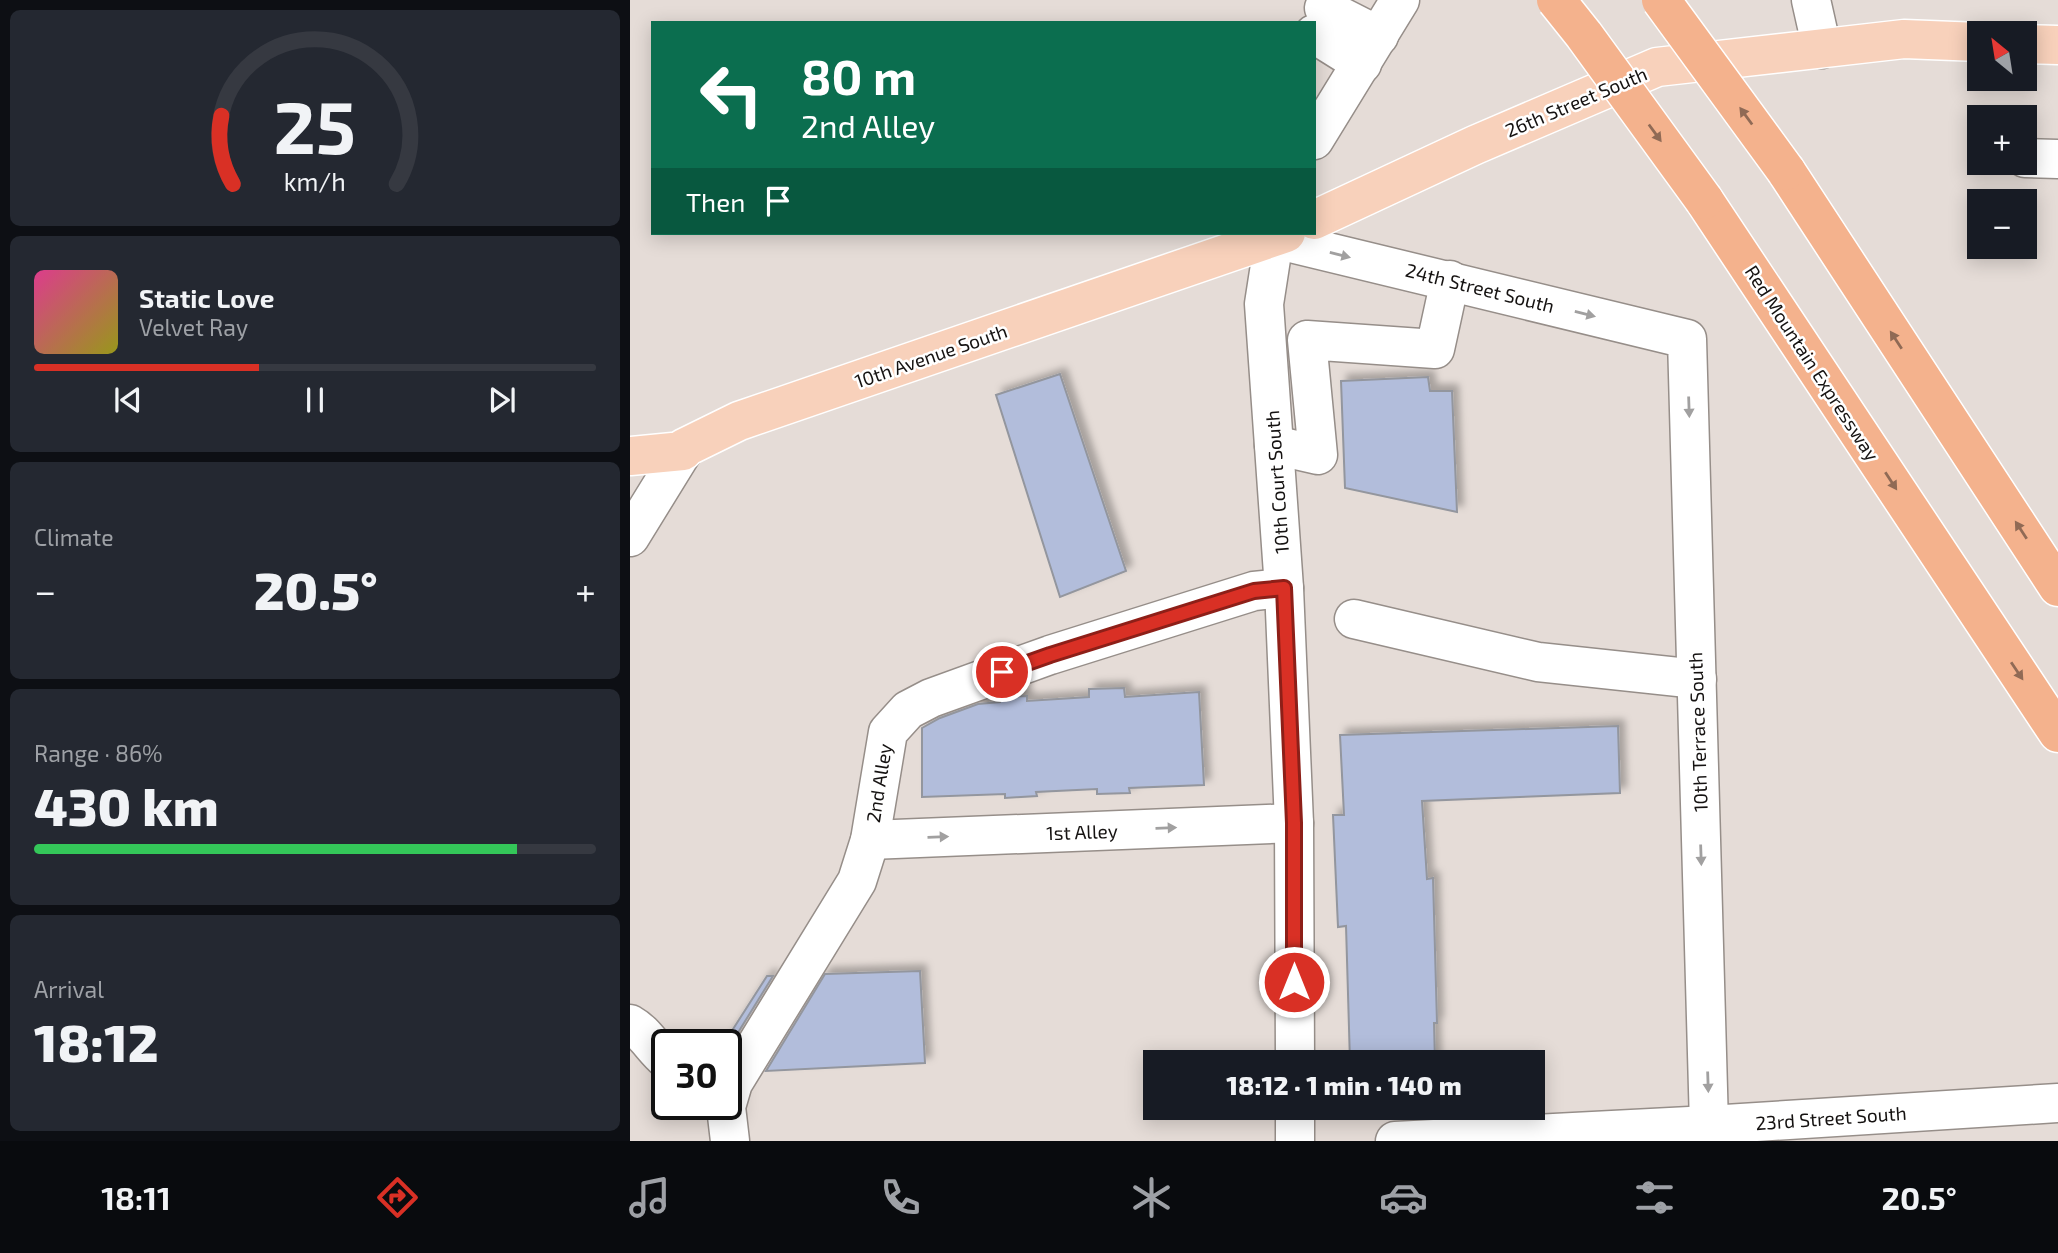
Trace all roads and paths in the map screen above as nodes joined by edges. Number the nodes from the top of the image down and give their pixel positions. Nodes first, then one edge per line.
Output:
1 (1400, 0) edge
2 (1556, 0) edge
3 (1661, 0) edge
4 (1811, 0) edge
5 (1316, 26) edge
6 (1967, 42) edge
7 (2037, 45) edge
8 (2058, 46) edge
9 (1822, 49) junction
10 (1371, 50) junction
11 (1316, 137) edge
12 (2037, 158) edge
13 (2058, 159) edge
14 (1316, 219) edge
15 (1278, 235) edge
16 (1450, 280) junction
17 (1267, 338) junction
18 (1687, 339) joint
19 (1307, 340) junction
20 (1274, 445) junction
21 (683, 451) junction
22 (630, 456) edge
23 (630, 537) edge
24 (2058, 587) edge
25 (1284, 588) junction
26 (1354, 619) dead end
27 (1696, 679) junction
28 (2058, 733) edge
29 (1294, 823) junction
30 (870, 840) junction
31 (630, 1024) edge
32 (651, 1044) edge
33 (1295, 1050) edge
34 (742, 1068) edge
35 (2058, 1103) edge
36 (1295, 1120) edge
37 (1709, 1125) junction
38 (1295, 1141) edge
39 (1395, 1141) edge

1 - 10 street
2 -> 28 highway, Red Mountain Expressway, bridge
24 -> 3 highway, bridge
4 - 9 street
5 - 10 street
6 - 9 main road, 26th Street South
7 - 8 main road
9 - 14 main road, 26th Street South
10 - 11 street
12 - 13 street
15 -> 16 street, 24th Street South
15 - 17 street, 10th Court South
15 - 21 main road, 10th Avenue South
16 -> 18 street, 24th Street South
16 - 19 street
17 - 19 street
17 - 20 street, 10th Court South
18 -> 27 street, 10th Terrace South
19 - 20 street
20 - 25 street, 10th Court South
21 - 22 main road
21 - 23 street, 10th Avenue South
25 - 29 street, 10th Court South
25 - 30 street, 2nd Alley
26 - 27 street
27 -> 37 street, 10th Terrace South
30 -> 29 street, 1st Alley
29 - 33 street, 10th Court South
30 - 34 street, 2nd Alley
31 - 32 street
35 - 37 street, 23rd Street South
36 - 38 street
37 - 39 street, 23rd Street South

